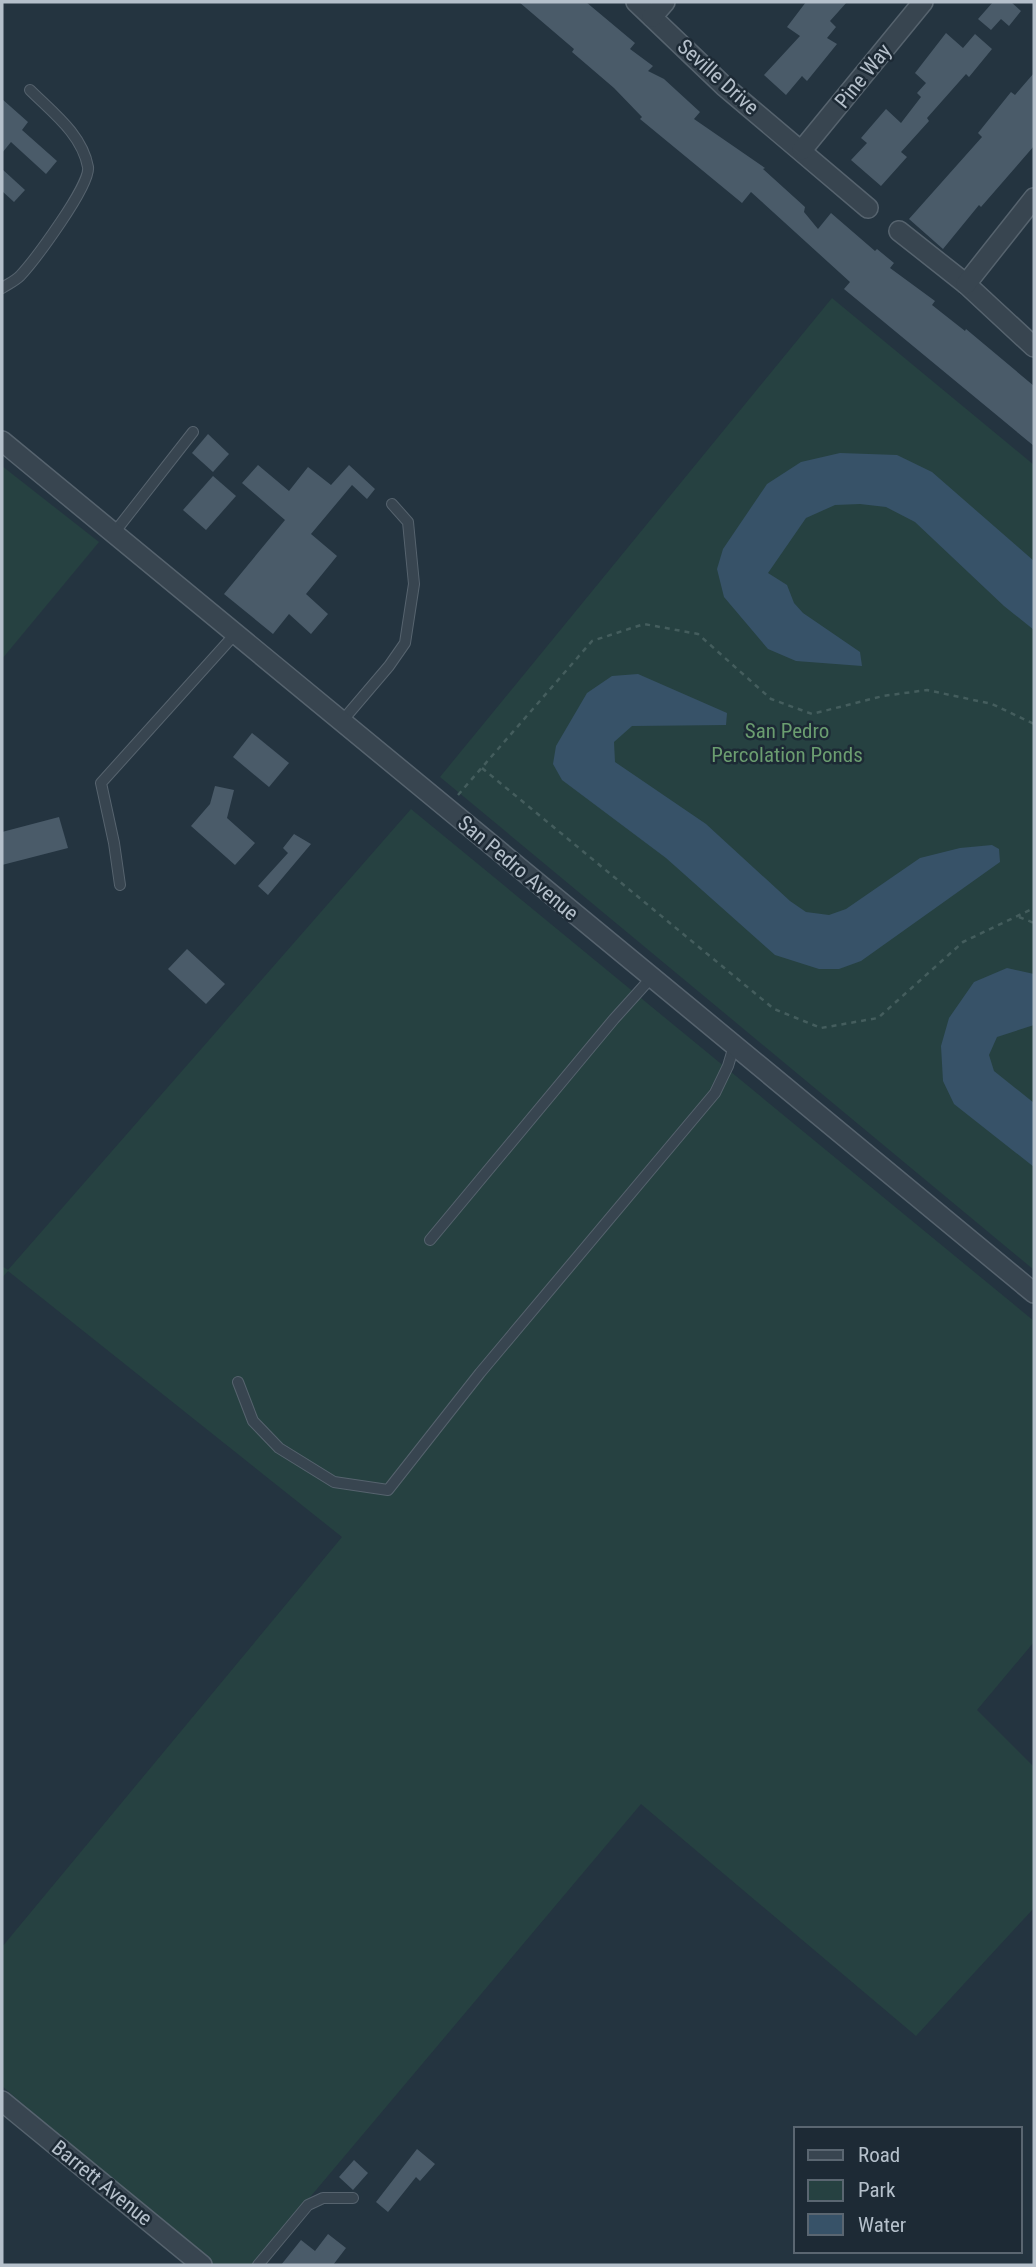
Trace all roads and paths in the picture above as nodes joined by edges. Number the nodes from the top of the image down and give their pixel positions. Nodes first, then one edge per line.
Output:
1 (636, 2) edge
2 (923, 2) edge
3 (658, 9) edge
4 (30, 90) dead end
5 (803, 150) junction
6 (1034, 198) edge
7 (868, 208) dead end
8 (899, 232) dead end
9 (966, 284) junction
10 (2, 288) edge
11 (1034, 347) edge
12 (193, 432) dead end
13 (2, 441) edge
14 (392, 504) dead end
15 (114, 533) junction
16 (236, 632) junction
17 (343, 720) junction
18 (1034, 724) edge
19 (482, 768) junction
20 (448, 810) junction
21 (120, 885) dead end
22 (1034, 908) edge
23 (1019, 917) junction
24 (1034, 923) edge
25 (651, 978) junction
26 (734, 1046) junction
27 (430, 1240) dead end
28 (1034, 1293) edge
29 (238, 1382) dead end
30 (2, 2101) edge
31 (353, 2198) dead end
32 (202, 2265) edge
33 (258, 2265) edge

1 - 3 street, Seville Drive
2 - 5 street, Pine Way
3 - 5 street, Seville Drive
4 - 10 lane
5 - 7 street, Seville Drive
6 - 9 street
8 - 9 street
9 - 11 street
12 - 15 lane
13 - 15 street, San Pedro Avenue
14 - 17 lane
15 - 16 street, San Pedro Avenue
16 - 17 street, San Pedro Avenue
16 - 21 lane
17 - 20 street, San Pedro Avenue
18 - 19 path
19 - 20 path
19 - 23 path
20 - 25 street, San Pedro Avenue
22 - 23 path
23 - 24 path
25 - 26 street, San Pedro Avenue
25 - 27 lane
26 - 28 street, San Pedro Avenue
26 - 29 lane
30 - 32 street, Barrett Avenue
31 - 33 lane

